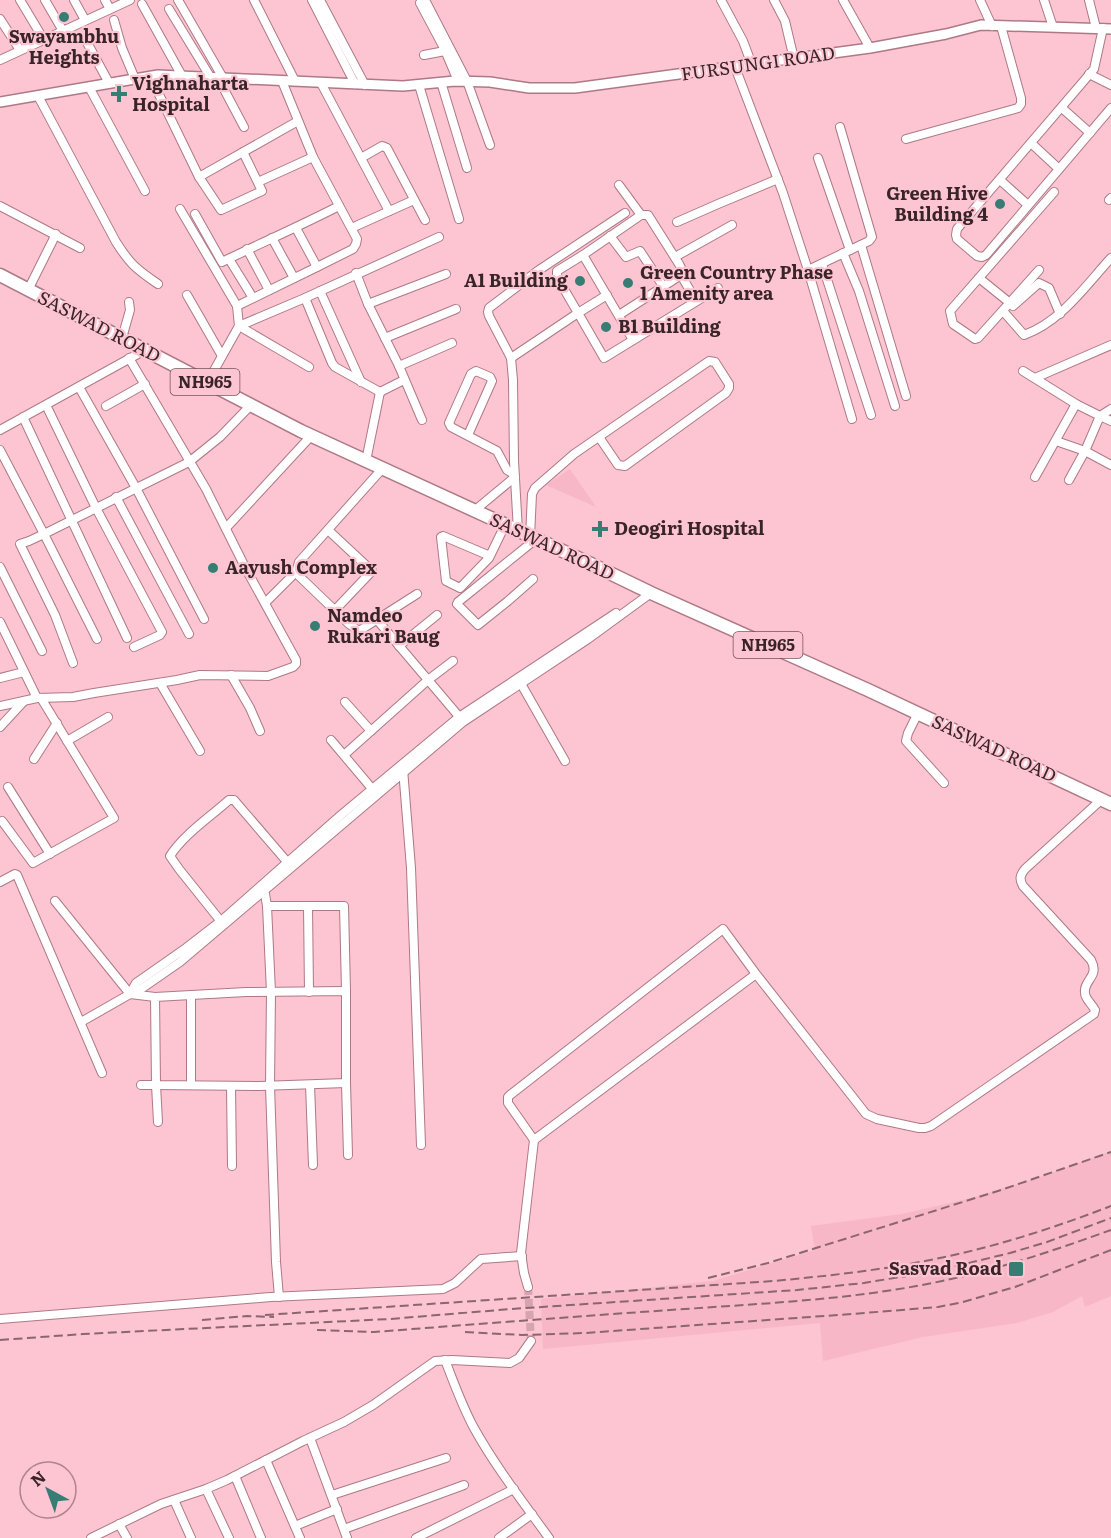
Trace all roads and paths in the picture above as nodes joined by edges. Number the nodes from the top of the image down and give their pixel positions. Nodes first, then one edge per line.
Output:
1 (20, 0) edge
2 (45, 0) edge
3 (74, 0) edge
4 (105, 0) edge
5 (130, 0) edge
6 (179, 0) edge
7 (254, 0) edge
8 (312, 0) edge
9 (320, 0) edge
10 (721, 0) edge
11 (774, 0) edge
12 (843, 0) edge
13 (980, 0) edge
14 (1044, 0) edge
15 (1089, 0) edge
16 (423, 2) edge
17 (142, 4) dead end
18 (110, 9) junction
19 (169, 9) dead end
20 (0, 19) edge
21 (85, 20) junction
22 (114, 20) dead end
23 (996, 26) junction
24 (1053, 27) junction
25 (1103, 28) edge
26 (63, 31) junction
27 (84, 37) dead end
28 (44, 40) junction
29 (870, 48) junction
30 (20, 50) junction
31 (445, 51) junction
32 (424, 55) dead end
33 (794, 59) junction
34 (0, 60) edge
35 (752, 65) junction
36 (735, 67) junction
37 (1089, 74) junction
38 (150, 76) junction
39 (182, 76) junction
40 (217, 78) junction
41 (135, 79) junction
42 (282, 81) junction
43 (295, 81) junction
44 (463, 81) junction
45 (321, 82) junction
46 (441, 82) junction
47 (109, 83) junction
48 (360, 84) junction
49 (419, 85) junction
50 (1111, 85) edge
51 (89, 87) junction
52 (38, 96) junction
53 (0, 102) edge
54 (1062, 108) junction
55 (1111, 108) edge
56 (298, 121) junction
57 (244, 127) dead end
58 (840, 127) dead end
59 (1090, 133) junction
60 (906, 140) dead end
61 (1031, 143) junction
62 (490, 145) dead end
63 (243, 152) junction
64 (313, 157) junction
65 (361, 158) junction
66 (818, 158) dead end
67 (467, 168) dead end
68 (1059, 169) junction
69 (199, 177) junction
70 (778, 179) junction
71 (1000, 180) junction
72 (258, 182) junction
73 (619, 185) dead end
74 (145, 191) dead end
75 (1054, 192) dead end
76 (414, 200) junction
77 (1028, 205) junction
78 (0, 206) edge
79 (339, 206) junction
80 (180, 209) dead end
81 (389, 211) junction
82 (625, 213) dead end
83 (195, 214) dead end
84 (641, 215) junction
85 (459, 219) dead end
86 (425, 220) dead end
87 (677, 222) dead end
88 (732, 225) dead end
89 (356, 226) dead end
90 (296, 228) junction
91 (56, 234) junction
92 (610, 236) junction
93 (439, 237) dead end
94 (272, 238) junction
95 (861, 245) junction
96 (80, 248) dead end
97 (247, 249) junction
98 (846, 252) junction
99 (583, 255) junction
100 (675, 257) junction
101 (229, 258) junction
102 (1111, 258) edge
103 (822, 264) junction
104 (317, 267) junction
105 (808, 270) junction
106 (1039, 270) dead end
107 (356, 273) junction
108 (446, 274) dead end
109 (681, 275) junction
110 (0, 276) edge
111 (294, 278) junction
112 (979, 278) junction
113 (158, 284) dead end
114 (663, 286) junction
115 (718, 288) dead end
116 (28, 290) junction
117 (269, 290) junction
118 (320, 291) junction
119 (187, 295) dead end
120 (607, 295) junction
121 (253, 298) junction
122 (304, 298) junction
123 (696, 301) junction
124 (129, 302) dead end
125 (1010, 303) junction
126 (368, 304) junction
127 (237, 306) junction
128 (456, 309) dead end
129 (1004, 312) junction
130 (578, 313) junction
131 (1060, 314) junction
132 (619, 315) junction
133 (239, 326) junction
134 (122, 338) junction
135 (385, 338) junction
136 (633, 340) junction
137 (452, 343) dead end
138 (1111, 345) edge
139 (145, 350) junction
140 (222, 356) junction
141 (129, 358) junction
142 (511, 358) junction
143 (399, 366) junction
144 (309, 367) dead end
145 (1023, 371) dead end
146 (1035, 378) junction
147 (404, 380) junction
148 (207, 382) junction
149 (361, 382) junction
150 (145, 384) junction
151 (79, 387) junction
152 (380, 392) junction
153 (906, 396) dead end
154 (1076, 404) junction
155 (46, 405) junction
156 (251, 405) junction
157 (106, 406) dead end
158 (895, 406) dead end
159 (1111, 409) edge
160 (871, 415) dead end
161 (1100, 416) junction
162 (23, 417) junction
163 (852, 419) dead end
164 (422, 420) dead end
165 (1111, 422) edge
166 (0, 430) edge
167 (468, 435) junction
168 (311, 436) junction
169 (599, 437) junction
170 (1056, 441) junction
171 (0, 450) edge
172 (1085, 451) junction
173 (366, 461) junction
174 (189, 462) junction
175 (1111, 465) edge
176 (382, 469) junction
177 (515, 475) junction
178 (1035, 477) dead end
179 (1070, 480) dead end
180 (136, 489) junction
181 (116, 497) junction
182 (96, 508) junction
183 (474, 511) junction
184 (71, 521) junction
185 (505, 525) junction
186 (226, 528) junction
187 (328, 530) junction
188 (518, 531) junction
189 (44, 534) junction
190 (533, 538) junction
191 (490, 556) junction
192 (0, 567) edge
193 (297, 571) junction
194 (533, 579) dead end
195 (649, 591) junction
196 (417, 594) dead end
197 (265, 603) junction
198 (334, 610) junction
199 (437, 615) dead end
200 (204, 619) dead end
201 (378, 621) dead end
202 (0, 622) edge
203 (189, 634) dead end
204 (127, 638) dead end
205 (97, 639) dead end
206 (399, 646) junction
207 (134, 647) dead end
208 (42, 651) dead end
209 (453, 661) dead end
210 (73, 663) dead end
211 (24, 672) junction
212 (231, 675) junction
213 (0, 678) edge
214 (428, 680) junction
215 (520, 681) junction
216 (160, 683) junction
217 (39, 698) junction
218 (24, 701) junction
219 (345, 702) dead end
220 (0, 706) edge
221 (918, 713) junction
222 (108, 717) dead end
223 (461, 719) junction
224 (57, 723) junction
225 (0, 727) edge
226 (260, 730) dead end
227 (371, 731) junction
228 (331, 740) dead end
229 (67, 741) junction
230 (200, 751) dead end
231 (344, 755) junction
232 (34, 759) dead end
233 (565, 761) dead end
234 (403, 769) junction
235 (944, 783) dead end
236 (8, 787) dead end
237 (375, 792) junction
238 (1106, 802) edge
239 (1, 821) edge
240 (50, 854) junction
241 (289, 865) junction
242 (0, 882) edge
243 (263, 888) junction
244 (55, 901) dead end
245 (267, 906) junction
246 (308, 906) junction
247 (223, 923) junction
248 (756, 974) junction
249 (346, 991) junction
250 (271, 992) junction
251 (309, 993) junction
252 (130, 994) junction
253 (190, 995) junction
254 (155, 997) junction
255 (81, 1022) junction
256 (102, 1073) dead end
257 (346, 1083) junction
258 (310, 1084) junction
259 (141, 1085) dead end
260 (156, 1085) junction
261 (191, 1085) junction
262 (231, 1086) junction
263 (270, 1086) junction
264 (158, 1122) dead end
265 (534, 1140) junction
266 (421, 1144) dead end
267 (348, 1155) dead end
268 (313, 1165) dead end
269 (232, 1166) dead end
270 (522, 1256) junction
271 (528, 1287) tunnel mouth
272 (279, 1297) junction
273 (0, 1318) edge
274 (531, 1341) dead end
275 (445, 1360) junction
276 (310, 1438) junction
277 (446, 1458) dead end
278 (266, 1460) junction
279 (235, 1476) junction
280 (464, 1485) dead end
281 (206, 1489) junction
282 (514, 1489) junction
283 (332, 1495) junction
284 (174, 1500) junction
285 (337, 1509) junction
286 (532, 1514) junction
287 (119, 1524) junction
288 (295, 1526) junction
289 (344, 1529) junction
290 (92, 1538) edge
291 (127, 1538) edge
292 (191, 1538) edge
293 (229, 1538) edge
294 (261, 1538) edge
295 (300, 1538) edge
296 (347, 1538) edge
297 (416, 1538) edge
298 (499, 1538) edge
299 (549, 1538) edge

1 - 28 street
2 - 26 street
3 - 21 street
4 - 18 street
5 - 18 street
6 - 40 street
7 - 43 street
8 - 48 street
9 - 48 street
10 - 35 street
11 - 33 street
12 - 29 street
13 - 23 street
14 - 24 street
15 - 25 street
16 - 31 street
16 - 44 street
17 - 39 street
18 - 21 street
19 - 40 street
20 - 30 street
21 - 26 street
22 - 41 street
23 - 24 street, FURSUNGI ROAD
23 - 29 street, FURSUNGI ROAD
23 - 60 street
24 - 25 street, FURSUNGI ROAD
25 - 37 street
26 - 28 street
27 - 47 street
28 - 30 street
29 - 33 street, FURSUNGI ROAD
30 - 34 street
31 - 32 street
31 - 44 street
33 - 35 street, FURSUNGI ROAD
35 - 36 street, FURSUNGI ROAD
36 - 44 street, FURSUNGI ROAD
36 - 70 street
37 - 50 street
37 - 54 street
38 - 39 street, FURSUNGI ROAD
38 - 41 street, FURSUNGI ROAD
38 - 69 street
39 - 40 street, FURSUNGI ROAD
40 - 42 street, FURSUNGI ROAD
40 - 57 street
41 - 47 street, FURSUNGI ROAD
42 - 43 street, FURSUNGI ROAD
42 - 56 street
43 - 45 street, FURSUNGI ROAD
44 - 46 street, FURSUNGI ROAD
44 - 62 street
45 - 48 street, FURSUNGI ROAD
45 - 65 street
46 - 49 street, FURSUNGI ROAD
46 - 67 street
47 - 51 street, FURSUNGI ROAD
48 - 49 street, FURSUNGI ROAD
49 - 85 street
51 - 52 street, FURSUNGI ROAD
51 - 74 street
52 - 53 street, FURSUNGI ROAD
52 - 113 street
54 - 59 street
54 - 61 street
55 - 59 street
56 - 63 street
56 - 64 street
58 - 95 street
59 - 68 street
61 - 68 street
61 - 71 street
63 - 69 street
63 - 72 street
64 - 72 street
64 - 79 street
65 - 76 street
65 - 81 street
66 - 98 street
68 - 77 street
69 - 72 street
70 - 87 street
70 - 105 street
71 - 77 street
71 - 77 street
73 - 84 street
75 - 112 street
76 - 81 street
76 - 86 street
78 - 91 street
79 - 90 street
79 - 104 street
80 - 127 street
81 - 89 street
82 - 142 street
83 - 101 street
84 - 92 street
84 - 100 street
88 - 100 street
90 - 94 street
90 - 104 street
91 - 96 street
91 - 116 street
92 - 99 street
92 - 114 street
93 - 107 street
94 - 97 street
94 - 111 street
95 - 98 street
95 - 153 street
97 - 101 street
97 - 117 street
98 - 103 street
98 - 158 street
99 - 120 street
99 - 130 street
100 - 109 street
101 - 121 street
102 - 131 street
103 - 105 street
103 - 160 street
104 - 111 street
105 - 163 street
106 - 125 street
107 - 118 street
107 - 126 street
108 - 126 street
109 - 114 street
109 - 123 street
110 - 116 highway, SASWAD ROAD / NH965
111 - 117 street
112 - 125 street
112 - 129 street
114 - 132 street
115 - 123 street
116 - 134 highway, SASWAD ROAD / NH965
117 - 121 street
118 - 122 street
118 - 149 street
119 - 140 street
120 - 130 street
120 - 132 street
121 - 127 street
122 - 133 street
122 - 149 street
123 - 136 street
124 - 134 street
125 - 129 street
126 - 135 street
127 - 133 street
128 - 135 street
129 - 131 street
129 - 131 street
130 - 136 street
130 - 142 street
132 - 136 street
133 - 140 street
133 - 144 street
134 - 139 highway, SASWAD ROAD / NH965
135 - 143 street
137 - 143 street
138 - 146 street
139 - 141 street
139 - 148 highway, SASWAD ROAD / NH965
140 - 148 street
141 - 150 street
141 - 151 street
142 - 177 street
143 - 147 street
145 - 146 street
146 - 154 street
147 - 152 street
147 - 164 street
148 - 156 highway, SASWAD ROAD / NH965
149 - 152 street
150 - 157 street
150 - 174 street
151 - 155 street
151 - 180 street
152 - 173 street
154 - 161 street
154 - 170 street
155 - 162 street
155 - 182 street
156 - 168 highway, SASWAD ROAD / NH965
156 - 174 street
159 - 161 street
161 - 165 street
161 - 172 street
162 - 166 street
162 - 184 street
167 - 167 street
167 - 177 street
168 - 173 highway, SASWAD ROAD / NH965
168 - 186 street
169 - 169 street
169 - 190 street
170 - 172 street
170 - 178 street
171 - 189 street
172 - 175 street
172 - 179 street
173 - 176 highway, SASWAD ROAD / NH965
174 - 180 street
174 - 186 street
176 - 183 highway, SASWAD ROAD / NH965
176 - 187 street
177 - 183 street
177 - 188 street
180 - 181 street
180 - 200 street
181 - 182 street
181 - 203 street
182 - 184 street
182 - 207 street
183 - 185 highway, SASWAD ROAD / NH965
184 - 189 street
184 - 204 street
185 - 188 highway, SASWAD ROAD / NH965
185 - 191 street
186 - 197 street
187 - 193 street
187 - 198 street
188 - 190 highway, SASWAD ROAD / NH965
189 - 205 street
189 - 210 street
190 - 194 street
190 - 195 highway, SASWAD ROAD / NH965
191 - 191 street
192 - 208 street
193 - 197 street
193 - 198 street
195 - 215 street
195 - 221 highway, SASWAD ROAD / NH965
196 - 198 street
197 - 212 street
199 - 206 street
201 - 206 street
202 - 211 street
206 - 214 street
209 - 214 street
211 - 213 street
211 - 217 street
212 - 216 street
212 - 226 street
214 - 223 street
214 - 227 street
215 - 223 street
215 - 233 street
216 - 217 street
216 - 230 street
217 - 218 street
217 - 224 street
218 - 220 street
218 - 225 street
219 - 227 street
221 - 235 street
221 - 238 highway, SASWAD ROAD / NH965
222 - 229 street
223 - 234 street
224 - 229 street
224 - 232 street
227 - 231 street
228 - 231 street
229 - 240 street
231 - 237 street
234 - 237 street
234 - 266 street
236 - 240 street
237 - 241 street
238 - 248 street
239 - 240 street
241 - 243 street
241 - 247 street
242 - 255 street
243 - 245 street
243 - 247 street
244 - 252 street
245 - 246 street
245 - 250 street
246 - 249 street
246 - 251 street
247 - 252 street
248 - 265 street
248 - 265 street
249 - 251 street
249 - 257 street
250 - 251 street
250 - 253 street
250 - 263 street
252 - 254 street
252 - 255 street
253 - 254 street
253 - 261 street
254 - 260 street
255 - 256 street
257 - 258 street
257 - 267 street
258 - 263 street
258 - 268 street
259 - 260 street
260 - 261 street
260 - 264 street
261 - 262 street
262 - 263 street
262 - 269 street
263 - 272 street
265 - 270 street
270 - 271 street
270 - 272 street
272 - 273 street
274 - 275 street
275 - 276 street
275 - 282 street
276 - 278 street
276 - 283 street
277 - 283 street
278 - 279 street
278 - 288 street
279 - 281 street
279 - 294 street
280 - 289 street
281 - 284 street
281 - 293 street
282 - 286 street
282 - 297 street
283 - 285 street
284 - 287 street
284 - 292 street
285 - 288 street
285 - 289 street
286 - 298 street
286 - 299 street
287 - 290 street
287 - 291 street
288 - 295 street
289 - 296 street

